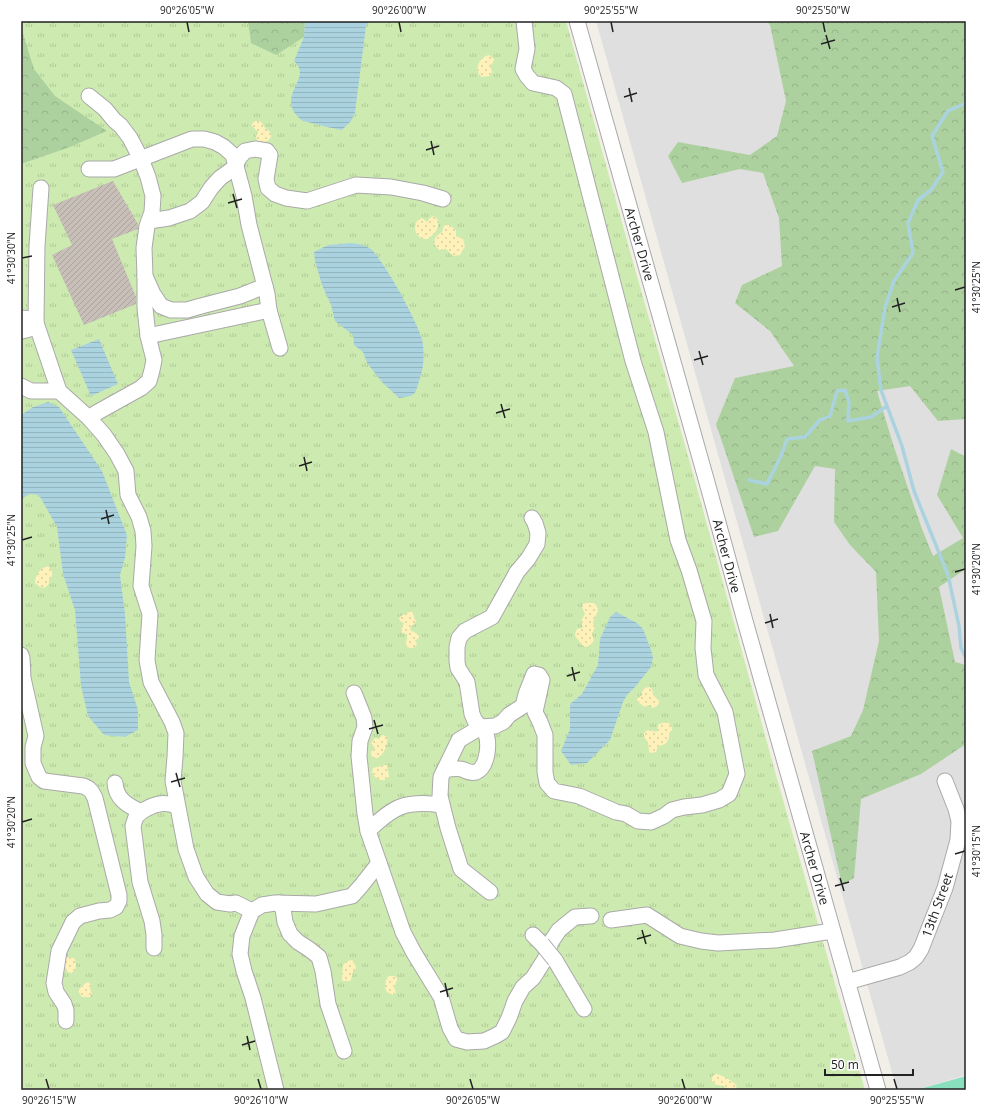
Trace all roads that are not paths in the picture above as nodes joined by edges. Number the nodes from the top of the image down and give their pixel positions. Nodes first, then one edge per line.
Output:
1 (524, 21) edge
2 (577, 21) edge
3 (89, 96) dead end
4 (141, 159) junction
5 (236, 164) junction
6 (89, 169) dead end
7 (41, 188) dead end
8 (443, 199) dead end
9 (149, 221) junction
10 (145, 276) junction
11 (265, 286) junction
12 (269, 310) junction
13 (21, 318) edge
14 (36, 323) junction
15 (21, 331) edge
16 (148, 336) junction
17 (280, 348) dead end
18 (21, 386) edge
19 (59, 391) junction
20 (88, 418) junction
21 (532, 518) dead end
22 (21, 655) edge
23 (354, 693) dead end
24 (480, 727) junction
25 (445, 770) junction
26 (945, 781) dead end
27 (115, 782) dead end
28 (442, 805) junction
29 (177, 806) junction
30 (141, 812) junction
31 (368, 831) junction
32 (379, 863) junction
33 (364, 883) junction
34 (388, 887) junction
35 (490, 892) dead end
36 (279, 903) junction
37 (252, 911) junction
38 (591, 916) dead end
39 (611, 920) dead end
40 (832, 931) junction
41 (538, 940) dead end
42 (154, 948) dead end
43 (847, 982) junction
44 (584, 1009) dead end
45 (66, 1021) dead end
46 (344, 1051) dead end
47 (276, 1090) edge
48 (878, 1090) edge

1 - 24 street
2 - 40 street, Archer Drive
3 - 4 street
4 - 5 street
4 - 6 street
4 - 9 street
5 - 8 street
5 - 9 street
5 - 11 street
7 - 14 street
9 - 10 street
10 - 11 street
10 - 16 street
11 - 12 street
12 - 16 street
12 - 17 street
13 - 14 street
14 - 15 street
14 - 19 street
16 - 20 street
18 - 19 street
19 - 20 street
20 - 29 street
21 - 24 street
22 - 45 street
23 - 31 street
24 - 25 street
24 - 25 street
25 - 28 street
26 - 43 street, 13th Street
27 - 30 street
28 - 31 street
28 - 35 street
29 - 30 street
29 - 37 street
30 - 42 street
31 - 32 street
32 - 33 street
32 - 34 street
33 - 34 street
33 - 36 street
34 - 38 street
36 - 37 street
36 - 46 street
37 - 47 street
39 - 40 street
40 - 43 street, Archer Drive
41 - 44 street, bridge
43 - 48 street, Archer Drive

